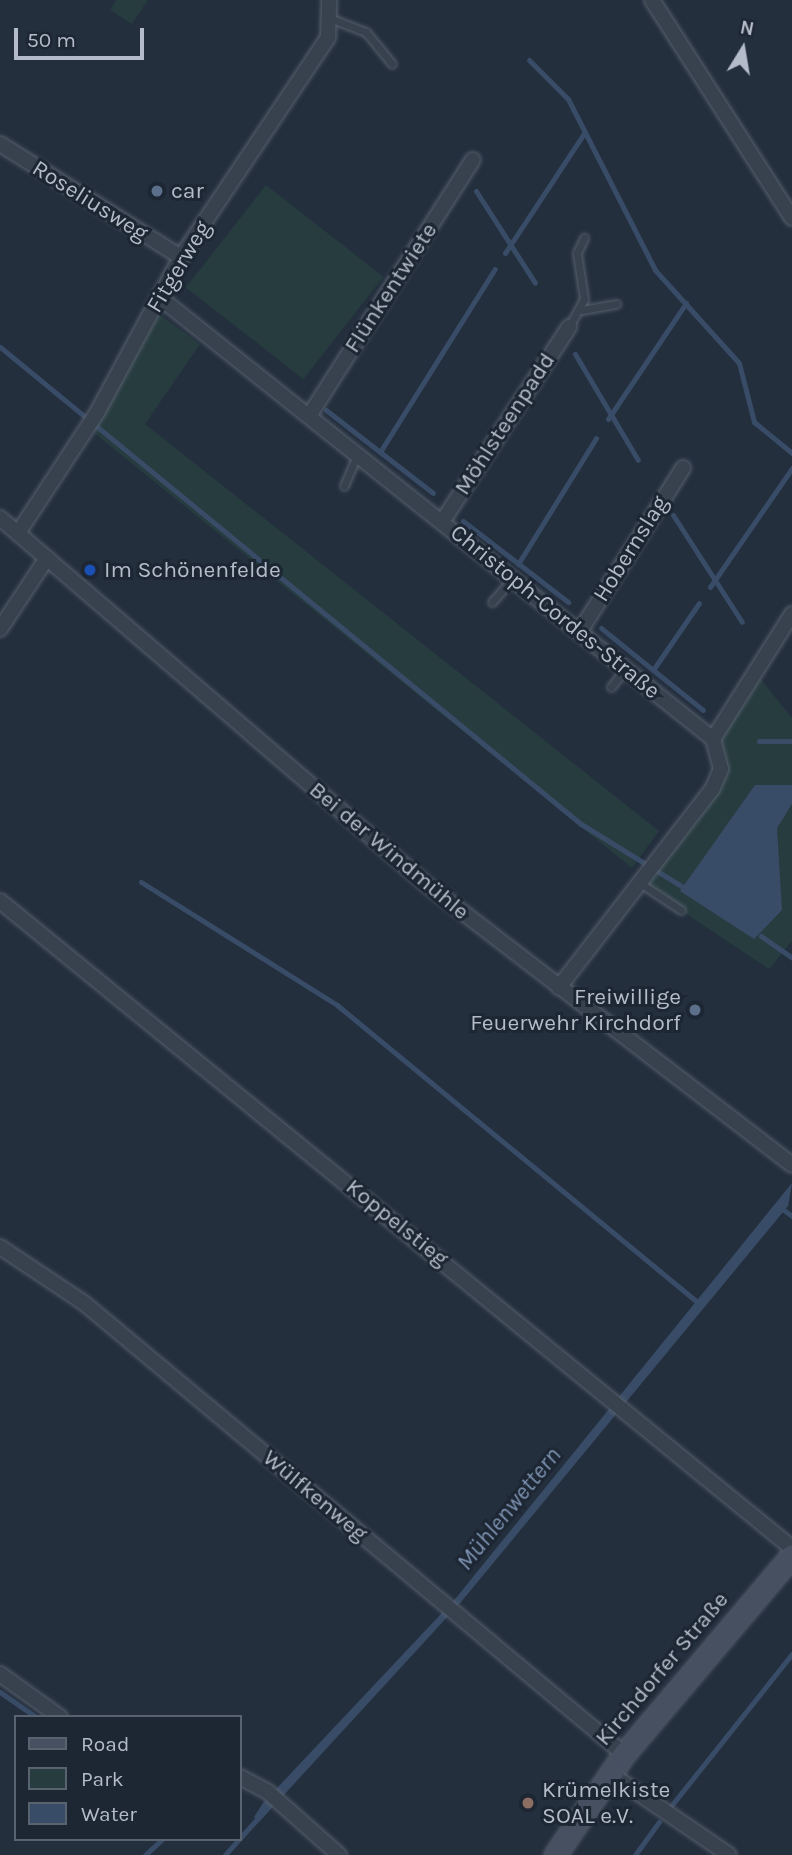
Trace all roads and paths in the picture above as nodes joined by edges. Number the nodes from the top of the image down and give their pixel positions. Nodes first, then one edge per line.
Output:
1 (328, 0) edge
2 (652, 0) edge
3 (332, 19) junction
4 (392, 64) dead end
5 (0, 144) edge
6 (473, 160) dead end
7 (792, 218) edge
8 (584, 238) dead end
9 (181, 257) junction
10 (159, 297) junction
11 (616, 304) dead end
12 (582, 310) junction
13 (569, 327) joint
14 (309, 416) junction
15 (358, 454) junction
16 (683, 468) dead end
17 (344, 486) dead end
18 (0, 518) edge
19 (442, 522) junction
20 (18, 533) junction
21 (47, 558) junction
22 (512, 578) junction
23 (492, 602) dead end
24 (792, 614) edge
25 (0, 629) edge
26 (580, 631) junction
27 (625, 668) junction
28 (611, 687) dead end
29 (713, 739) junction
30 (640, 883) junction
31 (0, 901) edge
32 (681, 910) dead end
33 (559, 987) junction
34 (792, 1165) edge
35 (0, 1247) edge
36 (791, 1556) edge
37 (0, 1674) edge
38 (57, 1715) edge
39 (624, 1754) junction
40 (609, 1773) junction
41 (242, 1778) edge
42 (339, 1855) edge
43 (555, 1855) edge
44 (729, 1855) edge

1 - 3 street
2 - 7 street
3 - 4 lane
3 - 9 street, Fitgerweg
5 - 9 street, Roseliusweg
6 - 14 street, Flünkentwiete
8 - 12 lane
9 - 10 street, Fitgerweg
10 - 14 street, Christoph-Cordes-Straße
10 - 20 street, Fitgerweg
11 - 12 lane
12 - 13 lane
13 - 19 street, Möhlsteenpadd
14 - 15 street, Christoph-Cordes-Straße
15 - 17 lane
15 - 19 street, Christoph-Cordes-Straße
16 - 26 street, Hobernslag
18 - 20 street, Bei der Windmühle
19 - 22 street, Christoph-Cordes-Straße
20 - 21 street, Bei der Windmühle
21 - 25 street
21 - 33 street, Bei der Windmühle
22 - 23 lane
22 - 26 street, Christoph-Cordes-Straße
24 - 29 street
26 - 27 street, Christoph-Cordes-Straße
27 - 28 lane
27 - 29 street, Christoph-Cordes-Straße
29 - 30 street
30 - 32 lane
30 - 33 street
31 - 36 street, Koppelstieg
33 - 34 street, Bei der Windmühle
35 - 39 street, Wülfkenweg
36 - 39 street, Kirchdorfer Straße
37 - 38 street
39 - 40 street, Kirchdorfer Straße
40 - 43 street, Kirchdorfer Straße
40 - 44 street
41 - 42 street

